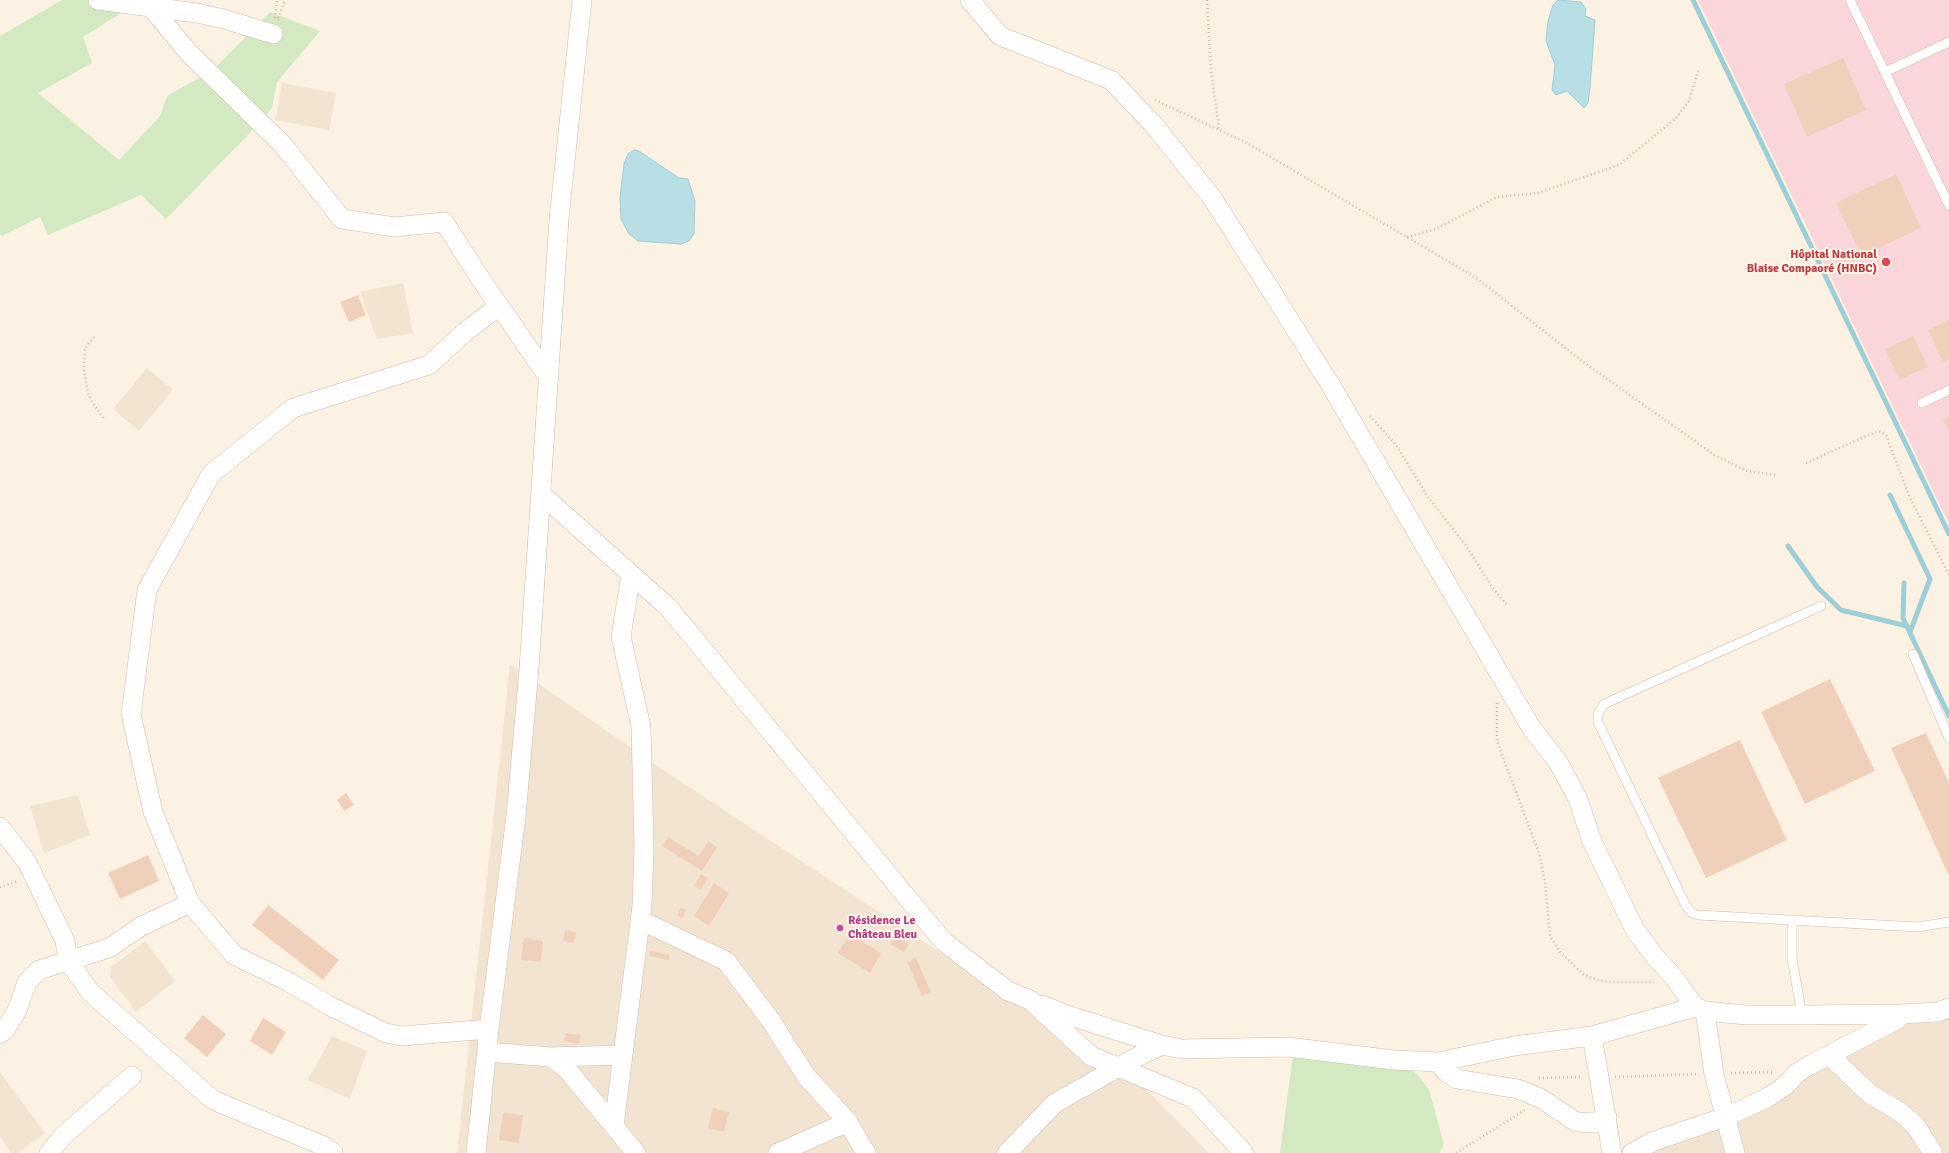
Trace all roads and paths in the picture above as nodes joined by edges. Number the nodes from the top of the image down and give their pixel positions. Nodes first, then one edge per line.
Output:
1 (98, 0) edge
2 (582, 0) edge
3 (970, 0) edge
4 (1207, 0) edge
5 (1850, 0) edge
6 (150, 3) edge
7 (272, 34) dead end
8 (1949, 42) edge
9 (1699, 68) dead end
10 (1885, 72) junction
11 (1153, 99) dead end
12 (1219, 129) junction
13 (1949, 205) edge
14 (1407, 237) junction
15 (499, 306) junction
16 (94, 337) dead end
17 (549, 378) junction
18 (1949, 390) edge
19 (1922, 402) dead end
20 (1367, 412) dead end
21 (105, 420) dead end
22 (1806, 463) dead end
23 (1777, 475) dead end
24 (541, 494) junction
25 (631, 574) junction
26 (1949, 575) edge
27 (1508, 606) dead end
28 (1821, 606) dead end
29 (1913, 654) dead end
30 (1500, 675) junction
31 (1949, 738) edge
32 (0, 827) edge
33 (190, 903) junction
34 (640, 920) junction
35 (1792, 920) junction
36 (1949, 922) edge
37 (68, 960) junction
38 (1668, 968) junction
39 (1030, 1000) junction
40 (1949, 1008) edge
41 (1700, 1009) junction
42 (1901, 1014) junction
43 (1802, 1015) junction
44 (489, 1029) junction
45 (0, 1034) edge
46 (1592, 1036) junction
47 (1162, 1045) junction
48 (487, 1052) junction
49 (623, 1055) junction
50 (1829, 1055) junction
51 (551, 1057) junction
52 (1438, 1062) junction
53 (1119, 1067) junction
54 (1797, 1073) junction
55 (1714, 1074) junction
56 (132, 1076) dead end
57 (1599, 1077) junction
58 (1536, 1078) dead end
59 (1542, 1098) junction
60 (1607, 1117) junction
61 (1725, 1117) junction
62 (848, 1122) junction
63 (614, 1125) junction
64 (49, 1153) edge
65 (333, 1153) edge
66 (476, 1153) edge
67 (636, 1153) edge
68 (778, 1153) edge
69 (866, 1153) edge
70 (1007, 1153) edge
71 (1244, 1153) edge
72 (1456, 1153) edge
73 (1612, 1153) edge
74 (1632, 1153) edge
75 (1735, 1153) edge
76 (1933, 1153) edge

1 - 6 street
2 - 17 street
3 - 30 street
4 - 12 path
5 - 10 lane
6 - 7 street
6 - 15 street
8 - 10 lane
9 - 14 path
10 - 13 lane
11 - 12 path
12 - 14 path
14 - 23 path
15 - 17 street
15 - 33 street
16 - 21 path
17 - 24 street
18 - 19 lane
20 - 27 path
22 - 26 path
24 - 25 street
24 - 44 street
25 - 34 street
25 - 39 street
28 - 35 lane
29 - 31 lane
30 - 38 street
30 - 38 path
32 - 37 street
33 - 37 street
33 - 44 street
34 - 49 street
34 - 62 street
35 - 36 lane
35 - 43 lane
37 - 45 street
37 - 65 street
38 - 41 street
39 - 47 street
39 - 53 street
40 - 42 street
41 - 43 street
41 - 46 street
41 - 55 street
42 - 43 street
42 - 50 street
44 - 48 street
46 - 52 street
46 - 57 street
47 - 52 street
47 - 53 street
48 - 51 street
48 - 66 street
49 - 51 street
49 - 63 street
50 - 54 street
50 - 76 street
51 - 63 street
52 - 59 street
53 - 70 street
53 - 71 street
54 - 55 path
54 - 61 street
55 - 57 path
55 - 61 street
56 - 64 street
57 - 58 path
57 - 60 street
59 - 60 street
59 - 72 path
60 - 73 street
61 - 74 street
61 - 75 street
62 - 68 street
62 - 69 street
63 - 67 street

